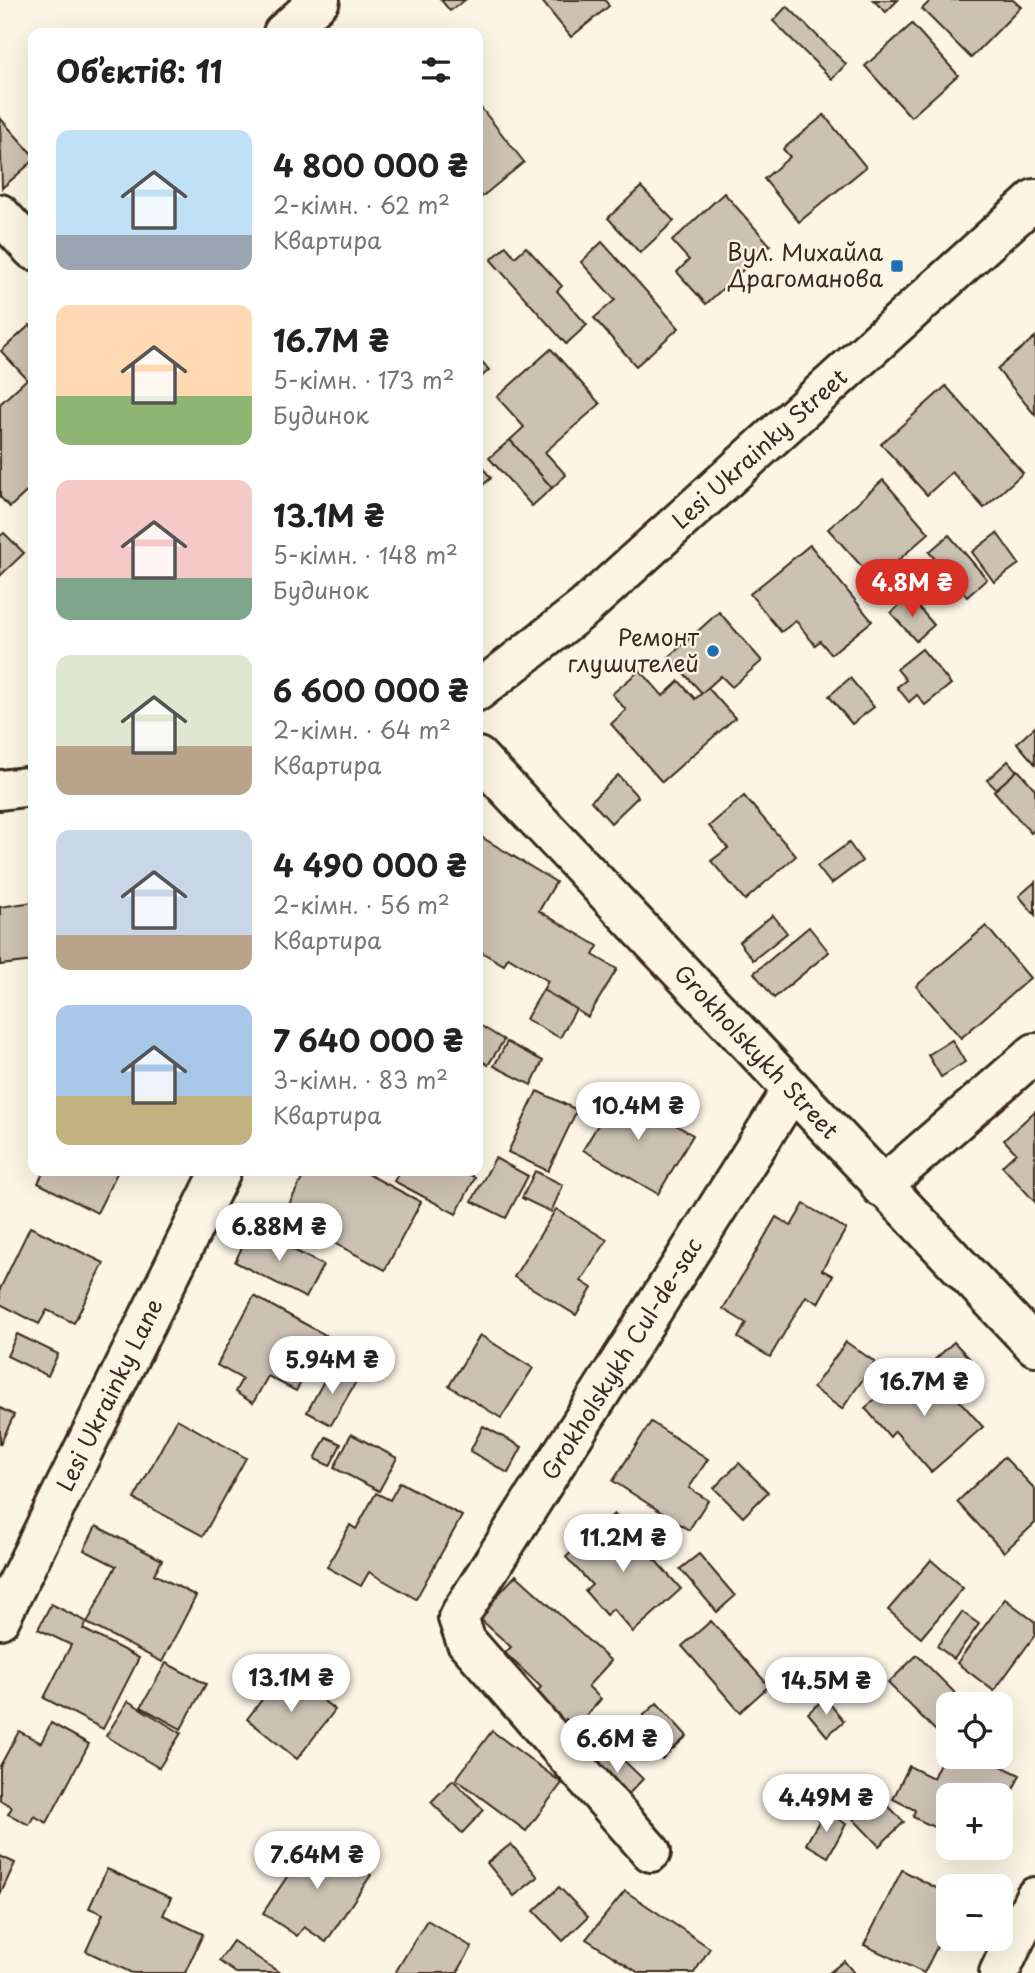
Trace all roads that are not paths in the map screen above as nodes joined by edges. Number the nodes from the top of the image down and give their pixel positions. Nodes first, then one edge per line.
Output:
1 (320, 0) edge
2 (289, 28) edge
3 (1035, 199) edge
4 (0, 214) edge
5 (28, 245) edge
6 (483, 687) edge
7 (483, 762) edge
8 (28, 787) edge
9 (0, 790) edge
10 (1035, 1054) edge
11 (792, 1090) junction
12 (219, 1176) edge
13 (881, 1186) junction
14 (1035, 1346) edge
15 (0, 1619) edge
16 (651, 1852) dead end
17 (1035, 1897) edge
18 (999, 1973) edge

1 - 2 street
3 - 6 street, Lesi Ukrainky Street
4 - 5 street
7 - 11 street, Grokholskykh Street
8 - 9 street
10 - 13 street
11 - 13 street, Grokholskykh Street
11 - 16 street, Grokholskykh Сul-de-sac
12 - 15 street, Lesi Ukrainky Lane
13 - 14 street, Grokholskykh Street
17 - 18 street

